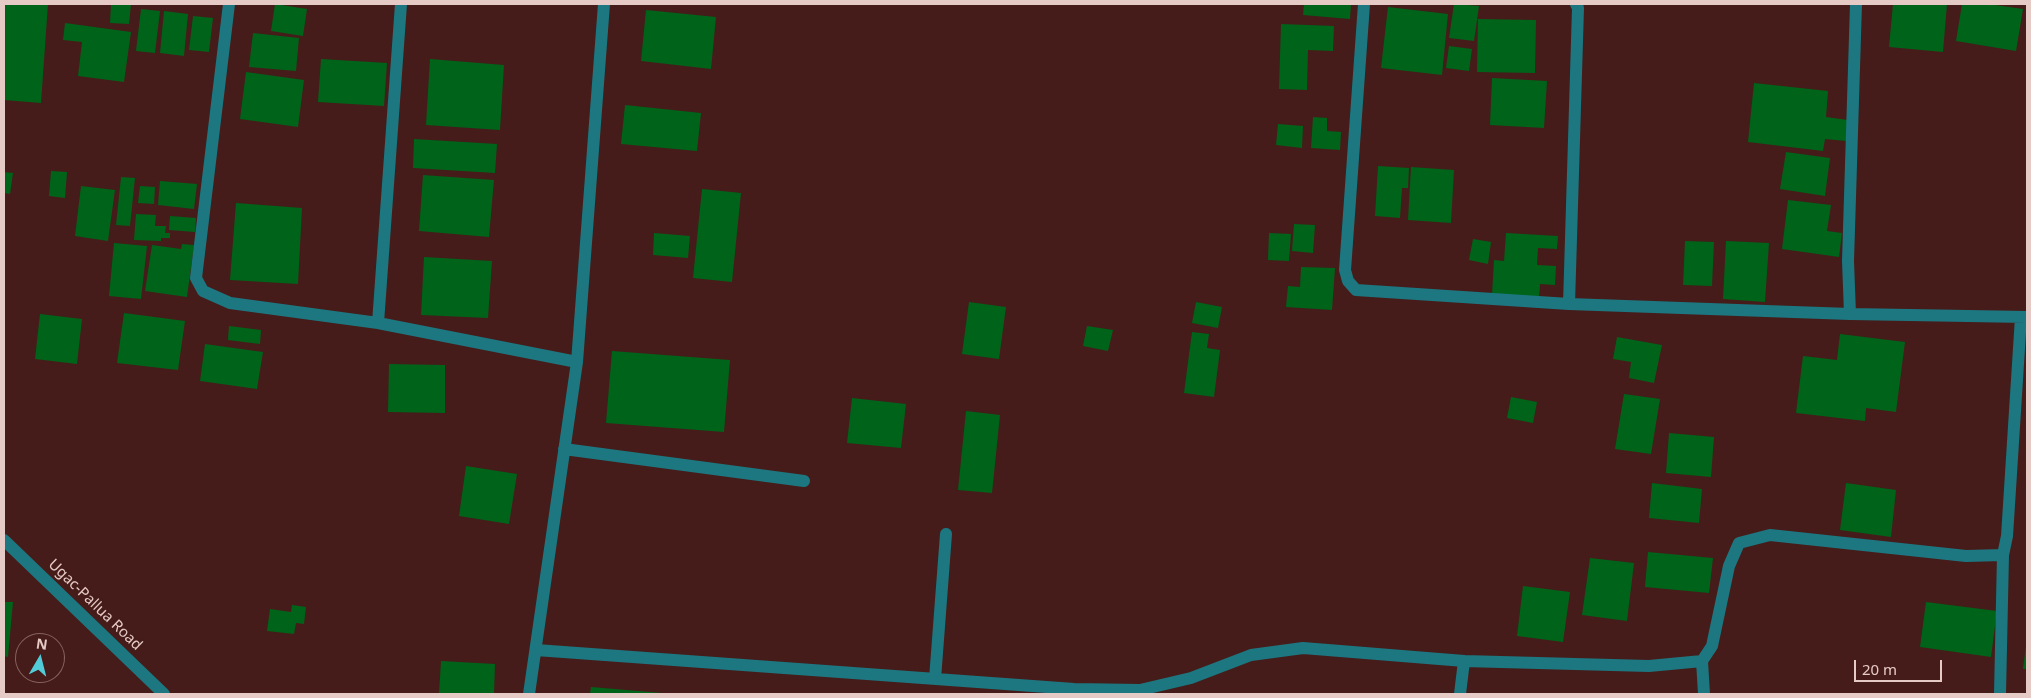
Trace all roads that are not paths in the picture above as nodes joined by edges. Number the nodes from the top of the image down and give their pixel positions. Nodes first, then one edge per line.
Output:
1 (229, 4) edge
2 (401, 4) edge
3 (604, 4) edge
4 (1364, 4) edge
5 (1576, 4) edge
6 (1856, 4) edge
7 (1569, 304) junction
8 (1850, 314) junction
9 (2024, 317) edge
10 (378, 323) junction
11 (576, 362) junction
12 (564, 449) junction
13 (804, 481) dead end
14 (946, 534) dead end
15 (4, 540) edge
16 (2003, 555) junction
17 (536, 650) junction
18 (1464, 661) junction
19 (1702, 662) junction
20 (935, 679) junction
21 (164, 694) edge
22 (529, 694) edge
23 (1460, 694) edge
24 (1704, 694) edge
25 (2000, 694) edge

1 - 10 street
2 - 10 street
3 - 11 street
4 - 7 street
5 - 7 street
6 - 8 street
7 - 8 street
8 - 9 street
9 - 16 street
10 - 11 street
11 - 12 street
12 - 13 street
12 - 17 street
14 - 20 street
15 - 21 street, Ugac-Pallua Road
16 - 19 street
16 - 25 street
17 - 20 street
17 - 22 street
18 - 19 street
18 - 20 street
18 - 23 street
19 - 24 street

